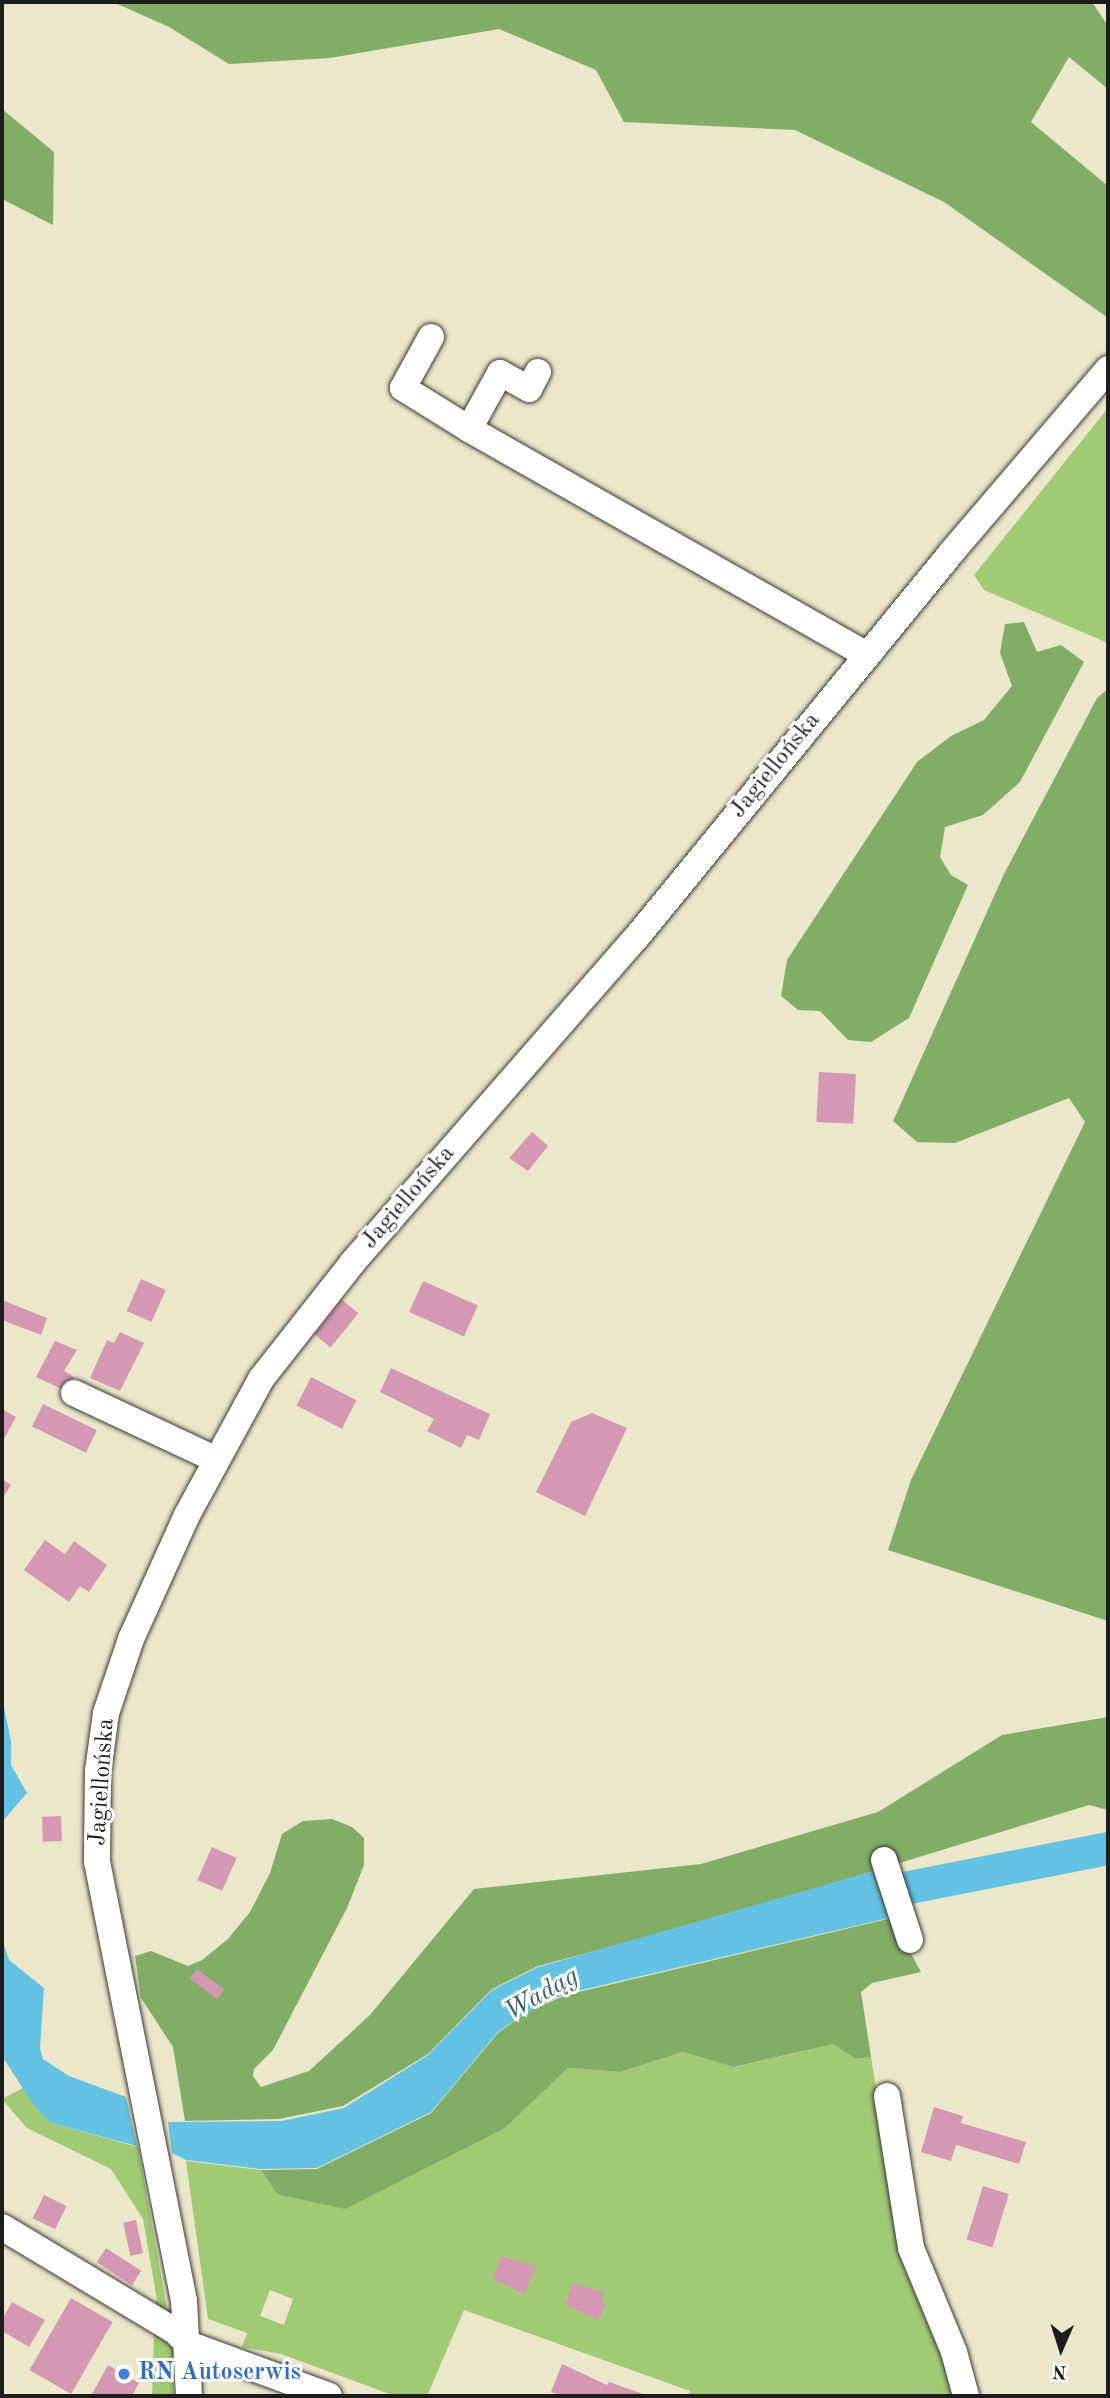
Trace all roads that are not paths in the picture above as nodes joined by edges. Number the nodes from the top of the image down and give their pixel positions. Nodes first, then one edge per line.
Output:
1 (431, 337) dead end
2 (1108, 369) edge
3 (538, 372) dead end
4 (469, 429) junction
5 (867, 655) junction
6 (74, 1392) dead end
7 (215, 1459) junction
8 (884, 1860) dead end
9 (910, 1940) dead end
10 (887, 2095) dead end
11 (2, 2227) edge
12 (188, 2344) junction
13 (189, 2396) edge
14 (329, 2396) edge
15 (966, 2396) edge

1 - 4 street
2 - 5 street, Jagiellońska
3 - 4 street
4 - 5 street
5 - 7 street, Jagiellońska
6 - 7 street
7 - 12 street, Jagiellońska
8 - 9 street
10 - 15 street
11 - 12 street
12 - 13 street, Jagiellońska
12 - 14 street

